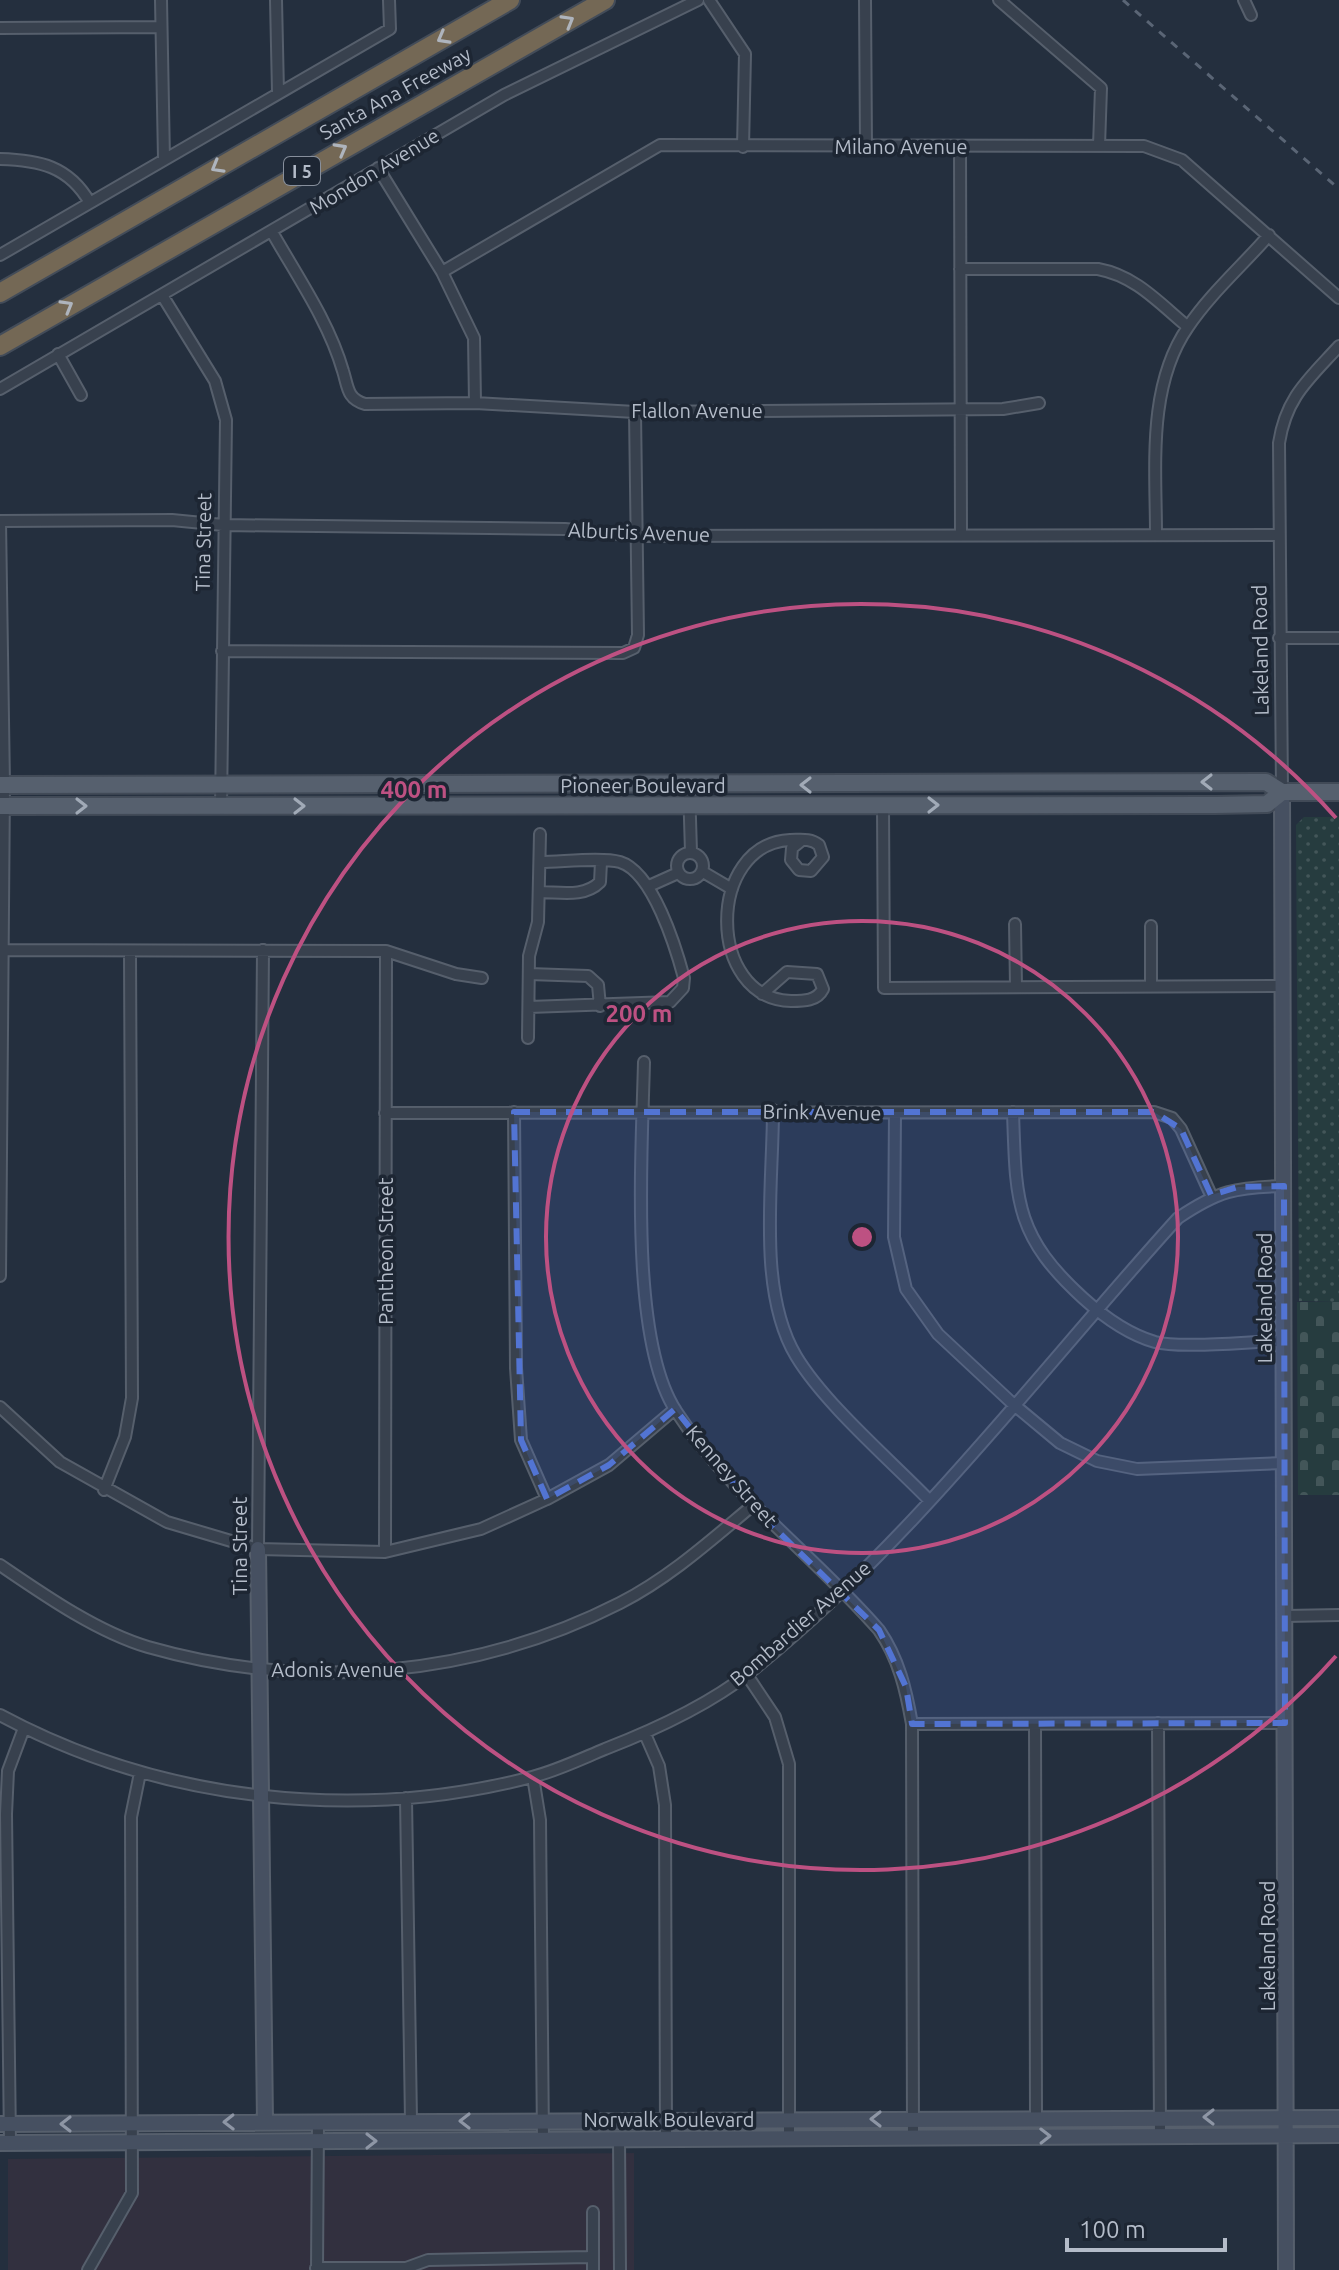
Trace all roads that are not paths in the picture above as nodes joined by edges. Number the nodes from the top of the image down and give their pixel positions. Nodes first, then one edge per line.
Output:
1 (161, 0) edge
2 (276, 0) edge
3 (389, 0) edge
4 (510, 0) edge
5 (605, 0) edge
6 (698, 0) edge
7 (709, 0) edge
8 (865, 0) edge
9 (999, 0) edge
10 (1244, 0) edge
11 (1251, 15) dead end
12 (161, 27) junction
13 (0, 28) edge
14 (278, 92) junction
15 (960, 146) junction
16 (1099, 146) junction
17 (743, 147) junction
18 (866, 147) junction
19 (0, 159) edge
20 (164, 159) junction
21 (378, 168) junction
22 (90, 203) junction
23 (272, 232) junction
24 (1269, 235) junction
25 (0, 255) edge
26 (960, 269) junction
27 (442, 272) junction
28 (0, 293) edge
29 (162, 295) junction
30 (1339, 298) edge
31 (1188, 327) junction
32 (0, 346) edge
33 (1339, 346) edge
34 (58, 354) junction
35 (0, 389) edge
36 (81, 395) dead end
37 (475, 403) junction
38 (1039, 403) dead end
39 (961, 408) junction
40 (635, 412) junction
41 (0, 521) edge
42 (223, 525) junction
43 (961, 535) junction
44 (1156, 535) junction
45 (1278, 535) junction
46 (637, 536) junction
47 (1279, 638) junction
48 (1339, 638) edge
49 (222, 651) junction
50 (2, 785) edge
51 (221, 785) junction
52 (689, 786) junction
53 (1282, 792) junction
54 (1339, 792) edge
55 (690, 804) junction
56 (2, 806) edge
57 (883, 806) junction
58 (221, 807) junction
59 (540, 834) dead end
60 (802, 840) dead end
61 (691, 852) junction
62 (540, 862) junction
63 (601, 862) junction
64 (703, 872) junction
65 (678, 873) junction
66 (649, 886) junction
67 (732, 889) junction
68 (539, 892) junction
69 (1015, 924) dead end
70 (1151, 926) dead end
71 (1, 950) edge
72 (263, 950) junction
73 (386, 951) junction
74 (130, 952) junction
75 (529, 974) junction
76 (482, 978) dead end
77 (1282, 986) junction
78 (1016, 987) junction
79 (1151, 987) junction
80 (762, 994) junction
81 (600, 1006) junction
82 (529, 1007) junction
83 (528, 1038) dead end
84 (644, 1062) dead end
85 (773, 1110) junction
86 (643, 1111) junction
87 (514, 1112) junction
88 (1013, 1112) junction
89 (385, 1113) junction
90 (895, 1113) junction
91 (1284, 1186) junction
92 (1211, 1195) junction
93 (0, 1276) edge
94 (1095, 1309) junction
95 (1284, 1341) junction
96 (1013, 1404) junction
97 (0, 1407) edge
98 (675, 1409) junction
99 (1284, 1463) junction
100 (104, 1490) junction
101 (547, 1499) junction
102 (928, 1499) junction
103 (752, 1506) junction
104 (258, 1549) junction
105 (385, 1552) junction
106 (0, 1565) edge
107 (842, 1590) junction
108 (1339, 1615) edge
109 (1286, 1616) junction
110 (259, 1669) junction
111 (747, 1675) junction
112 (0, 1715) edge
113 (1158, 1723) junction
114 (1285, 1723) junction
115 (912, 1724) junction
116 (1035, 1724) junction
117 (24, 1728) junction
118 (645, 1734) junction
119 (140, 1773) junction
120 (533, 1777) junction
121 (259, 1796) junction
122 (406, 1798) junction
123 (1287, 2117) junction
124 (1036, 2118) junction
125 (1160, 2118) junction
126 (1339, 2118) edge
127 (789, 2119) junction
128 (543, 2120) junction
129 (666, 2120) junction
130 (913, 2120) junction
131 (411, 2121) junction
132 (265, 2122) junction
133 (318, 2122) junction
134 (132, 2123) junction
135 (5, 2124) edge
136 (1286, 2134) junction
137 (1160, 2135) junction
138 (1339, 2135) edge
139 (789, 2138) junction
140 (913, 2138) junction
141 (619, 2139) junction
142 (666, 2139) junction
143 (543, 2140) junction
144 (265, 2141) junction
145 (318, 2141) junction
146 (5, 2143) edge
147 (133, 2143) junction
148 (593, 2212) dead end
149 (593, 2253) junction
150 (316, 2269) edge
151 (406, 2269) edge
152 (88, 2270) edge
153 (593, 2270) edge
154 (620, 2270) edge
155 (1286, 2270) edge

1 - 12 street
2 - 14 street
3 - 14 street
4 -> 28 highway, Santa Ana Freeway / I 5
32 -> 5 highway, Santa Ana Freeway / I 5
6 - 21 street, Mondon Avenue
7 - 17 street
8 - 18 street
9 - 16 street
10 - 11 street
12 - 13 street
12 - 20 street
14 - 20 street
15 - 16 street, Milano Avenue
15 - 18 street, Milano Avenue
15 - 26 street
16 - 24 street, Milano Avenue
17 - 18 street, Milano Avenue
17 - 27 street, Milano Avenue
19 - 22 street
20 - 22 street
21 - 23 street, Mondon Avenue
21 - 27 street
22 - 25 street
23 - 29 street, Mondon Avenue
23 - 37 street, Flallon Avenue
24 - 30 street, Milano Avenue
24 - 31 street
26 - 31 street
26 - 39 street
27 - 37 street
29 - 34 street, Mondon Avenue
29 - 42 street, Tina Street
31 - 44 street
33 - 45 street, Lakeland Road
34 - 35 street, Mondon Avenue
34 - 36 street
37 - 40 street, Flallon Avenue
38 - 39 street, Flallon Avenue
39 - 40 street, Flallon Avenue
39 - 43 street
40 - 46 street
41 - 42 street, Alburtis Avenue
41 - 50 street
42 - 46 street, Alburtis Avenue
42 - 49 street, Tina Street
43 - 44 street, Alburtis Avenue
43 - 46 street, Alburtis Avenue
44 - 45 street, Alburtis Avenue
45 - 47 street, Lakeland Road
46 - 49 street
47 - 48 street
47 - 53 street, Lakeland Road
49 - 51 street, Tina Street
50 - 51 main road, Pioneer Boulevard
50 - 56 street
51 - 52 main road, Pioneer Boulevard
51 - 58 street, Tina Street
53 -> 52 main road, Pioneer Boulevard
52 - 55 street
53 - 54 main road, Pioneer Boulevard
57 -> 53 main road, Pioneer Boulevard
53 - 77 main road, Lakeland Road
55 - 57 main road, Pioneer Boulevard
58 -> 55 main road, Pioneer Boulevard
55 - 61 street
56 -> 58 main road, Pioneer Boulevard
56 - 71 street
57 - 78 street
59 - 62 street
60 - 67 street
61 - 64 street
61 - 65 street
62 - 63 street
62 - 68 street
63 - 66 street
63 - 68 street
64 - 65 street
64 - 67 street
65 - 66 street
66 - 81 street
67 - 80 street
68 - 75 street
69 - 78 street
70 - 79 street
71 - 74 street
71 - 93 street
72 - 73 street
72 - 74 street
72 - 104 street, Tina Street
73 - 76 street
73 - 89 street, Pantheon Street
74 - 100 street
75 - 81 street
75 - 82 street
77 - 79 street
77 - 91 main road, Lakeland Road
78 - 79 street
80 - 80 street
81 - 82 street
82 - 83 street
84 - 86 street, Kenney Street
85 - 86 street, Brink Avenue
85 - 90 street, Brink Avenue
85 - 102 street
86 - 87 street, Brink Avenue
86 - 98 street, Kenney Street
87 - 89 street, Brink Avenue
87 - 101 street
88 - 90 street, Brink Avenue
88 - 92 street, Brink Avenue
88 - 94 street
89 - 105 street, Pantheon Street
90 - 96 street
91 - 92 street, Bombardier Avenue
91 - 95 main road, Lakeland Road
92 - 94 street, Bombardier Avenue
94 - 95 street
94 - 96 street, Bombardier Avenue
95 - 99 main road, Lakeland Road
96 - 99 street
96 - 102 street, Bombardier Avenue
97 - 100 street
98 - 101 street
98 - 103 street, Kenney Street
99 - 109 main road, Lakeland Road
100 - 104 street
101 - 105 street
102 - 107 street, Bombardier Avenue
103 - 107 street, Kenney Street
103 - 110 street, Adonis Avenue
104 - 105 street
104 - 110 main road, Tina Street
106 - 110 street, Adonis Avenue
107 - 111 street, Bombardier Avenue
107 - 115 street, Kenney Street
108 - 109 street
109 - 114 main road, Lakeland Road
110 - 121 main road, Tina Street
111 - 118 street, Bombardier Avenue
111 - 127 street
112 - 117 street, Bombardier Avenue
113 - 114 street
113 - 116 street
113 - 125 street
114 - 123 main road, Lakeland Road
115 - 116 street
115 - 130 street, Kenney Street
116 - 124 street
117 - 119 street, Bombardier Avenue
117 - 135 street
118 - 120 street, Bombardier Avenue
118 - 129 street
119 - 121 street, Bombardier Avenue
119 - 134 street
120 - 122 street, Bombardier Avenue
120 - 128 street
121 - 122 street, Bombardier Avenue
121 - 132 main road, Tina Street
122 - 131 street
123 -> 125 main road, Norwalk Boulevard
123 - 126 main road, Norwalk Boulevard
123 - 136 main road, Lakeland Road
124 - 125 main road, Norwalk Boulevard
124 - 130 main road, Norwalk Boulevard
125 - 137 street
127 - 129 main road, Norwalk Boulevard
130 -> 127 main road, Norwalk Boulevard
127 - 139 street
128 - 129 main road, Norwalk Boulevard
128 -> 131 main road, Norwalk Boulevard
128 - 143 street
129 - 142 street
130 - 140 street, Kenney Street
131 - 133 main road, Norwalk Boulevard
132 - 133 main road, Norwalk Boulevard
132 -> 134 main road, Norwalk Boulevard
132 - 144 street, Tina Street
133 - 145 street
134 -> 135 main road, Norwalk Boulevard
134 - 147 street
135 - 146 street
136 - 137 main road, Norwalk Boulevard
136 - 138 main road, Norwalk Boulevard
136 - 155 main road, Lakeland Road
140 -> 137 main road, Norwalk Boulevard
139 - 140 main road, Norwalk Boulevard
139 - 142 main road, Norwalk Boulevard
141 - 142 main road, Norwalk Boulevard
141 - 143 main road, Norwalk Boulevard
141 - 154 street
145 -> 143 main road, Norwalk Boulevard
144 - 145 main road, Norwalk Boulevard
144 - 147 main road, Norwalk Boulevard
145 - 150 street
146 - 147 main road, Norwalk Boulevard
147 - 152 street
148 - 149 street
149 - 151 street
149 - 153 street
150 - 151 street

